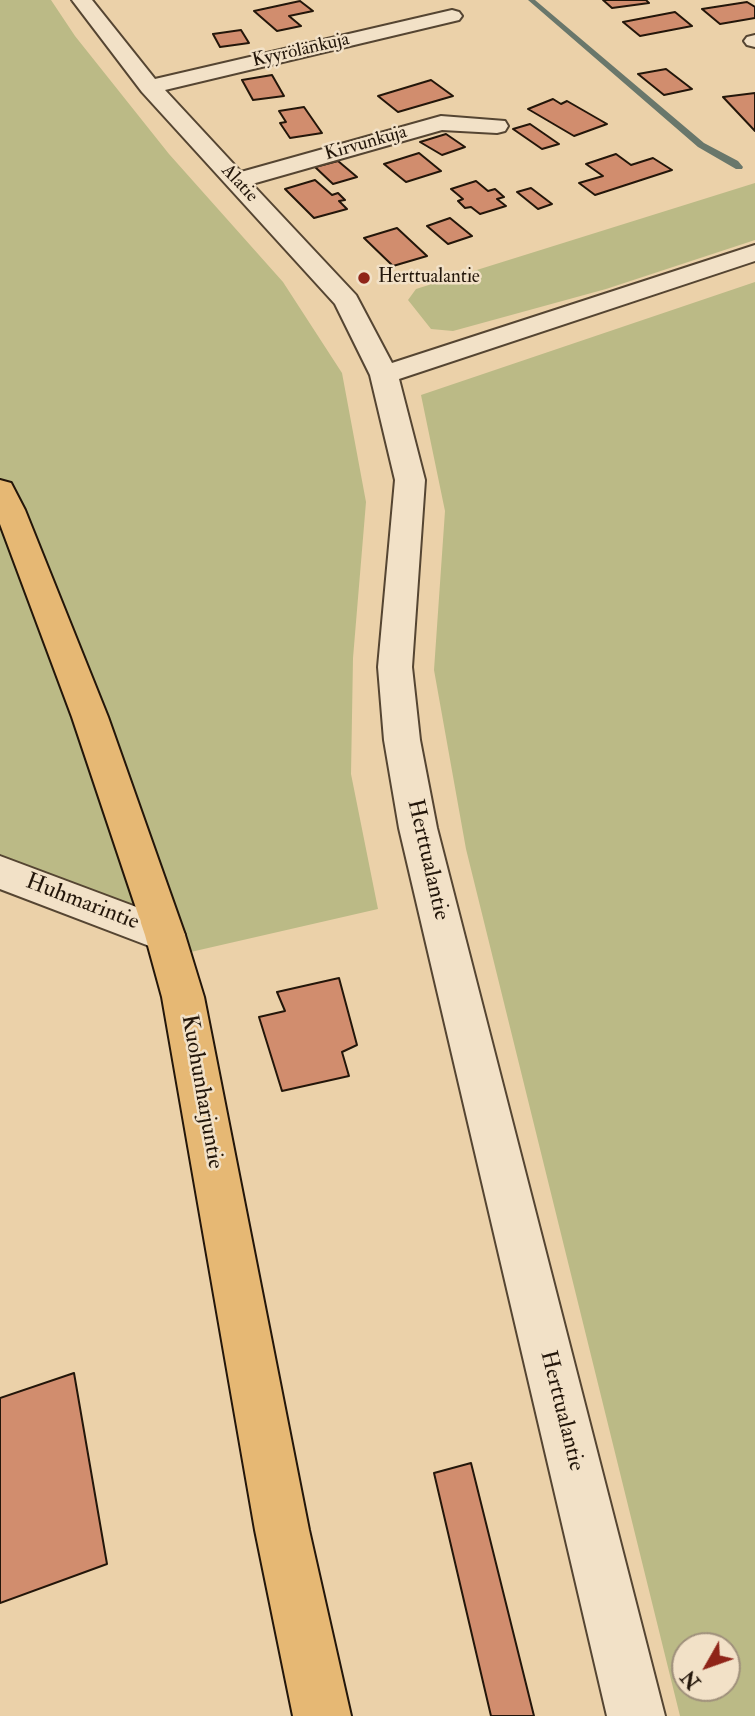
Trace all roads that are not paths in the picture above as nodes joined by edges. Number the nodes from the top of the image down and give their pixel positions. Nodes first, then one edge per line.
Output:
1 (82, 0) edge
2 (452, 16) dead end
3 (150, 87) junction
4 (497, 126) dead end
5 (237, 181) junction
6 (755, 253) edge
7 (384, 375) junction
8 (0, 490) edge
9 (0, 872) edge
10 (165, 935) junction
11 (322, 1716) edge
12 (636, 1716) edge

1 - 3 street, Alatie
2 - 3 street, Kyyrölänkuja
3 - 5 street, Alatie
4 - 5 street, Kirvunkuja
5 - 7 street, Alatie
6 - 7 street
7 - 12 street, Herttualantie
8 - 10 main road, Kuohunharjuntie
9 - 10 street, Huhmarintie
10 - 11 main road, Kuohunharjuntie

